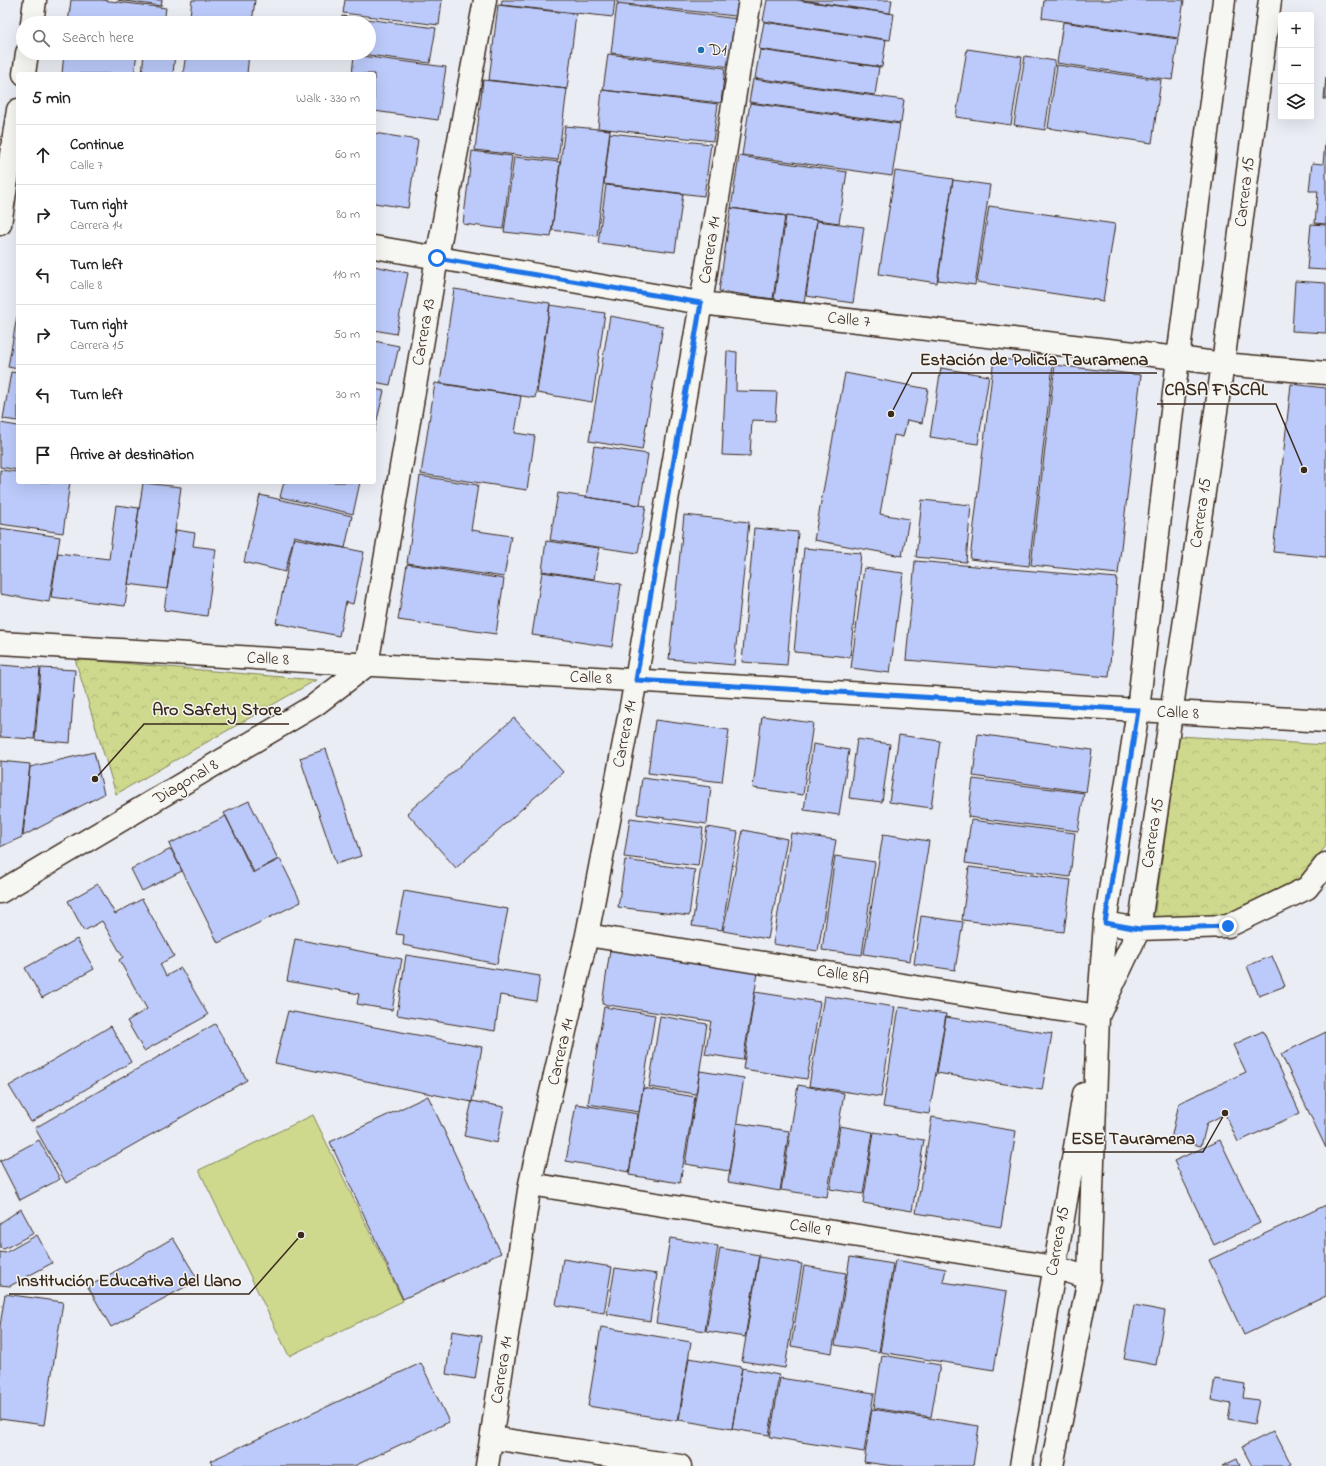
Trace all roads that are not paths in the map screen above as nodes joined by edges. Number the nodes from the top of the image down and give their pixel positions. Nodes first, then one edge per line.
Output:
1 (35, 0) edge
2 (485, 0) edge
3 (750, 0) edge
4 (1224, 0) edge
5 (1270, 0) edge
6 (33, 16) edge
7 (26, 60) edge
8 (24, 72) edge
9 (16, 125) edge
10 (8, 185) edge
11 (0, 224) edge
12 (376, 247) edge
13 (437, 258) junction
14 (701, 303) junction
15 (1178, 358) junction
16 (1223, 364) junction
17 (1326, 373) edge
18 (0, 643) edge
19 (367, 665) junction
20 (636, 680) junction
21 (1138, 710) junction
22 (1172, 712) junction
23 (1326, 721) edge
24 (1326, 864) edge
25 (0, 892) edge
26 (1105, 923) junction
27 (1139, 929) junction
28 (587, 935) junction
29 (1098, 1016) junction
30 (530, 1184) junction
31 (1054, 1267) junction
32 (1089, 1278) junction
33 (492, 1438) junction
34 (487, 1466) edge
35 (680, 1466) edge
36 (1021, 1466) edge
37 (1052, 1466) edge

1 - 6 street
2 - 13 street, Carrera 13
3 - 14 street, Carrera 14
4 - 15 street, Carrera 15
5 - 16 street, Carrera 15
7 - 8 street
9 - 10 street
10 - 11 street
12 - 13 street, Calle 7
13 - 14 street, Calle 7
13 - 19 street, Carrera 13
14 - 15 street, Calle 7
14 - 20 street, Carrera 14
15 - 16 street, Calle 7
15 - 21 street, Carrera 15
16 - 17 street, Calle 7
16 - 22 street, Carrera 15
18 - 19 street, Calle 8
19 - 20 street, Calle 8
19 - 25 street, Diagonal 8
20 - 21 street, Calle 8
20 - 28 street, Carrera 14
21 - 22 street, Calle 8
21 - 26 street, Carrera 15
22 - 23 street, Calle 8
22 - 27 street, Carrera 15
24 - 27 street
26 - 27 street
26 - 29 street, Carrera 15
27 - 29 street, Carrera 15
28 - 29 street, Calle 8A
28 - 30 street, Carrera 14
29 - 31 street, Carrera 15
29 - 32 street, Carrera 15
30 - 31 street, Calle 9
30 - 33 street, Carrera 14
31 - 32 street, Calle 9
31 - 36 street, Carrera 15
32 - 37 street, Carrera 15
33 - 34 street, Carrera 14
33 - 35 street

